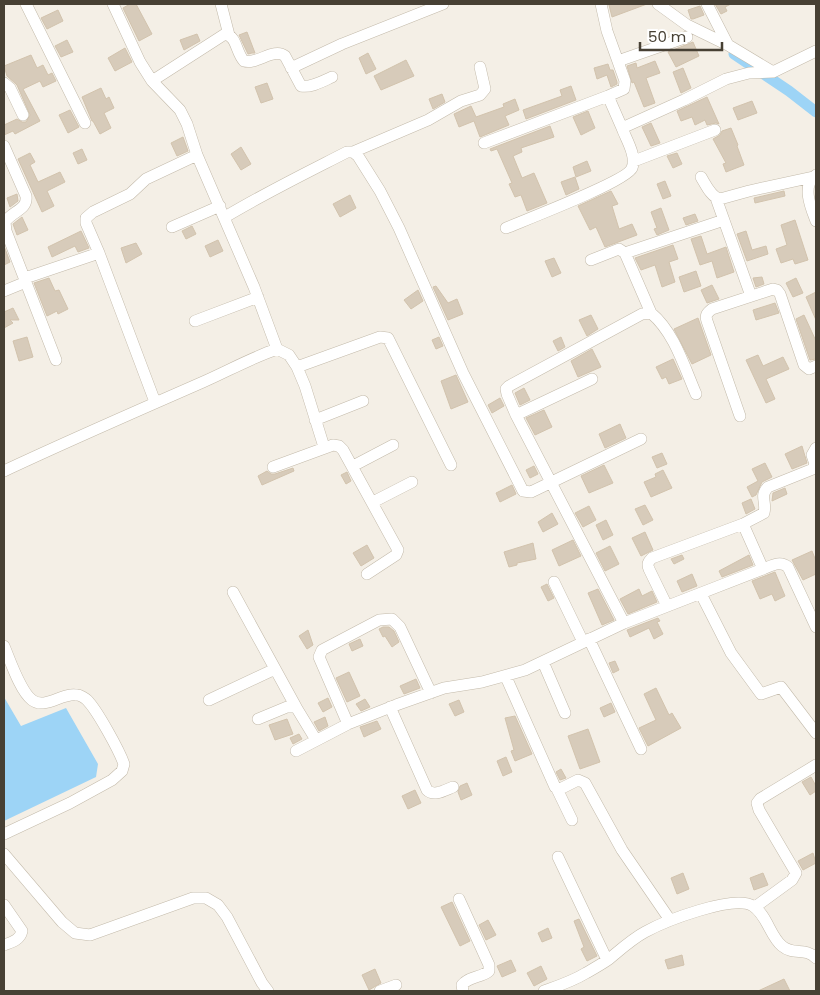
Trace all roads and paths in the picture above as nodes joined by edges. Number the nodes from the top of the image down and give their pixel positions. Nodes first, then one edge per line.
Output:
1 (26, 4) edge
2 (112, 4) edge
3 (221, 4) edge
4 (443, 4) edge
5 (601, 4) edge
6 (658, 4) edge
7 (707, 4) edge
8 (229, 35) junction
9 (687, 36) dead end
10 (728, 45) junction
11 (816, 51) edge
12 (618, 61) junction
13 (480, 67) dead end
14 (291, 68) junction
15 (770, 72) junction
16 (332, 77) dead end
17 (152, 81) junction
18 (4, 83) edge
19 (608, 96) junction
20 (23, 115) dead end
21 (85, 123) dead end
22 (622, 128) junction
23 (716, 130) dead end
24 (484, 143) dead end
25 (4, 146) edge
26 (353, 152) junction
27 (197, 155) junction
28 (634, 161) junction
29 (814, 176) edge
30 (700, 177) dead end
31 (716, 198) junction
32 (223, 212) junction
33 (724, 220) junction
34 (816, 220) edge
35 (172, 227) dead end
36 (506, 228) dead end
37 (99, 253) junction
38 (625, 253) junction
39 (591, 260) dead end
40 (25, 280) junction
41 (4, 291) edge
42 (751, 296) junction
43 (258, 297) junction
44 (651, 313) junction
45 (195, 321) dead end
46 (277, 349) junction
47 (56, 360) dead end
48 (816, 366) edge
49 (297, 367) junction
50 (592, 379) dead end
51 (696, 394) dead end
52 (363, 401) dead end
53 (155, 402) junction
54 (516, 415) junction
55 (740, 416) dead end
56 (315, 420) junction
57 (641, 439) dead end
58 (393, 445) dead end
59 (324, 447) junction
60 (816, 448) edge
61 (451, 465) dead end
62 (353, 466) junction
63 (273, 467) dead end
64 (4, 471) edge
65 (412, 482) dead end
66 (552, 483) junction
67 (373, 502) junction
68 (743, 524) junction
69 (762, 569) junction
70 (367, 574) dead end
71 (554, 582) dead end
72 (233, 592) dead end
73 (702, 594) junction
74 (666, 606) junction
75 (813, 611) edge
76 (624, 623) junction
77 (816, 627) edge
78 (586, 641) junction
79 (4, 646) edge
80 (6, 658) edge
81 (543, 662) junction
82 (275, 669) junction
83 (506, 676) junction
84 (431, 693) junction
85 (209, 700) dead end
86 (390, 707) junction
87 (296, 708) junction
88 (565, 714) dead end
89 (258, 720) dead end
90 (348, 724) junction
91 (816, 733) edge
92 (316, 740) junction
93 (642, 749) dead end
94 (296, 751) dead end
95 (816, 765) edge
96 (453, 787) dead end
97 (557, 789) junction
98 (572, 820) dead end
99 (4, 834) edge
100 (4, 854) edge
101 (558, 858) dead end
102 (459, 900) dead end
103 (4, 905) edge
104 (755, 907) junction
105 (670, 920) junction
106 (4, 945) edge
107 (816, 958) edge
108 (607, 960) junction
109 (396, 985) dead end
110 (268, 991) edge
111 (380, 991) edge
112 (464, 991) edge
113 (546, 991) edge

1 - 21 street
2 - 17 street
3 - 8 street
4 - 14 street
5 - 12 street
6 - 10 street
7 - 10 street
8 - 14 street
8 - 17 street
9 - 12 street
10 - 15 street
11 - 15 street
12 - 19 street
13 - 26 street
14 - 16 street
15 - 22 street
17 - 27 street
18 - 20 street
19 - 22 street
19 - 24 street
22 - 28 street
23 - 28 street
25 - 40 street
26 - 32 street
26 - 66 street
27 - 32 street
27 - 37 street
28 - 36 street
29 - 31 street
29 - 34 street
30 - 31 street
31 - 33 street
32 - 35 street
32 - 43 street
33 - 38 street
33 - 42 street
37 - 40 street
37 - 53 street
38 - 39 street
38 - 44 street
40 - 41 street
40 - 47 street
42 - 48 street
42 - 55 street
43 - 45 street
43 - 46 street
44 - 51 street
44 - 54 street
46 - 49 street
46 - 53 street
49 - 56 street
49 - 61 street
50 - 54 street
52 - 56 street
53 - 64 street
54 - 66 street
56 - 59 street
57 - 66 street
58 - 62 street
59 - 62 street
59 - 63 street
60 - 68 street
62 - 67 street
65 - 67 street
66 - 76 street
67 - 70 street
68 - 69 street
68 - 74 street
69 - 73 street
69 - 75 street
71 - 78 street
72 - 82 street
73 - 74 street
73 - 91 street
74 - 76 street
75 - 77 street
76 - 78 street
78 - 81 street
78 - 93 street
79 - 80 street
80 - 99 street
81 - 83 street
81 - 88 street
82 - 85 street
82 - 87 street
83 - 84 street
83 - 97 street
84 - 86 street
84 - 90 street
86 - 90 street
86 - 96 street
87 - 89 street
87 - 92 street
90 - 92 street
92 - 94 street
95 - 104 street
97 - 98 street
97 - 105 street
100 - 110 street
101 - 108 street
102 - 112 street
103 - 106 street
104 - 105 street
104 - 107 street
105 - 108 street
108 - 113 street
109 - 111 street

